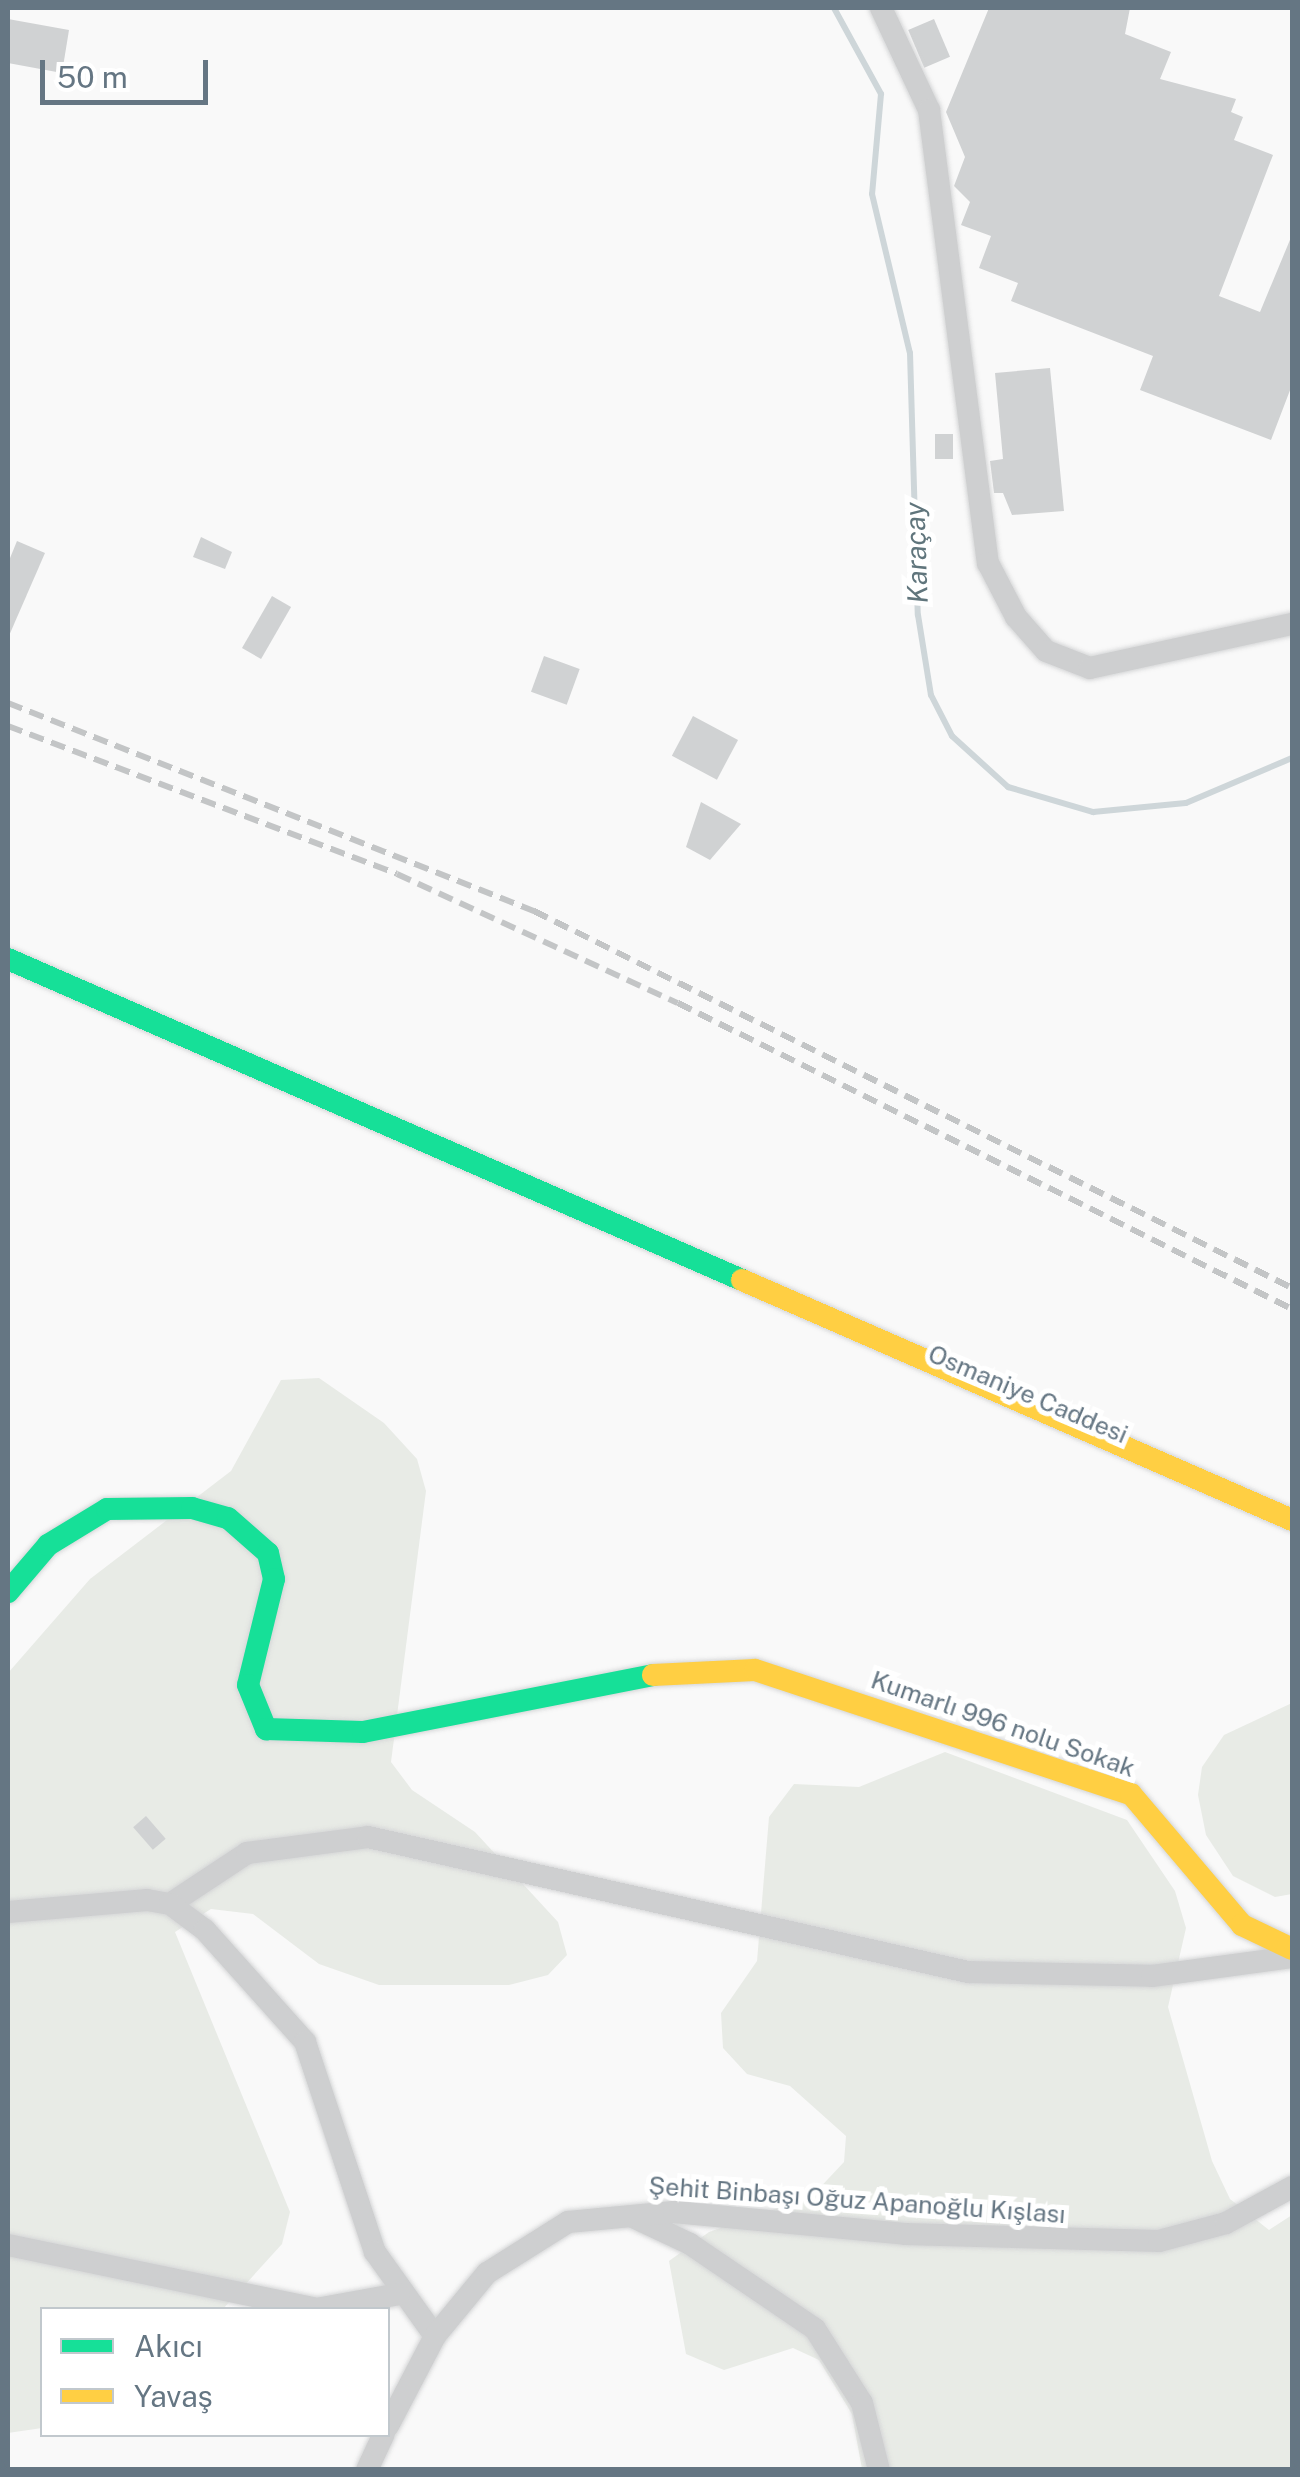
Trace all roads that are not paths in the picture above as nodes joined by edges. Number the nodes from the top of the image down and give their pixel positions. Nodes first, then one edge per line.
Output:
1 (881, 8) edge
2 (1292, 624) edge
3 (8, 959) edge
4 (8, 976) edge
5 (1292, 1520) edge
6 (1292, 1537) edge
7 (8, 1592) edge
8 (170, 1904) junction
9 (8, 1912) edge
10 (1292, 1953) edge
11 (1292, 2186) edge
12 (622, 2213) junction
13 (8, 2244) edge
14 (399, 2294) junction
15 (307, 2307) edge
16 (327, 2307) edge
17 (435, 2336) junction
18 (390, 2422) edge
19 (383, 2437) edge
20 (368, 2470) edge
21 (879, 2470) edge

1 - 2 street
3 - 5 main road
4 - 6 main road, Osmaniye Caddesi
7 - 10 main road, Kumarlı 996 nolu Sokak
8 - 9 street
8 - 10 street
8 - 14 street
11 - 12 street, Şehit Binbaşı Oğuz Apanoğlu Kışlası
12 - 17 street, Şehit Binbaşı Oğuz Apanoğlu Kışlası
12 - 21 street
13 - 15 street
14 - 16 street
14 - 17 street
17 - 18 street, Şehit Binbaşı Oğuz Apanoğlu Kışlası
19 - 20 street

